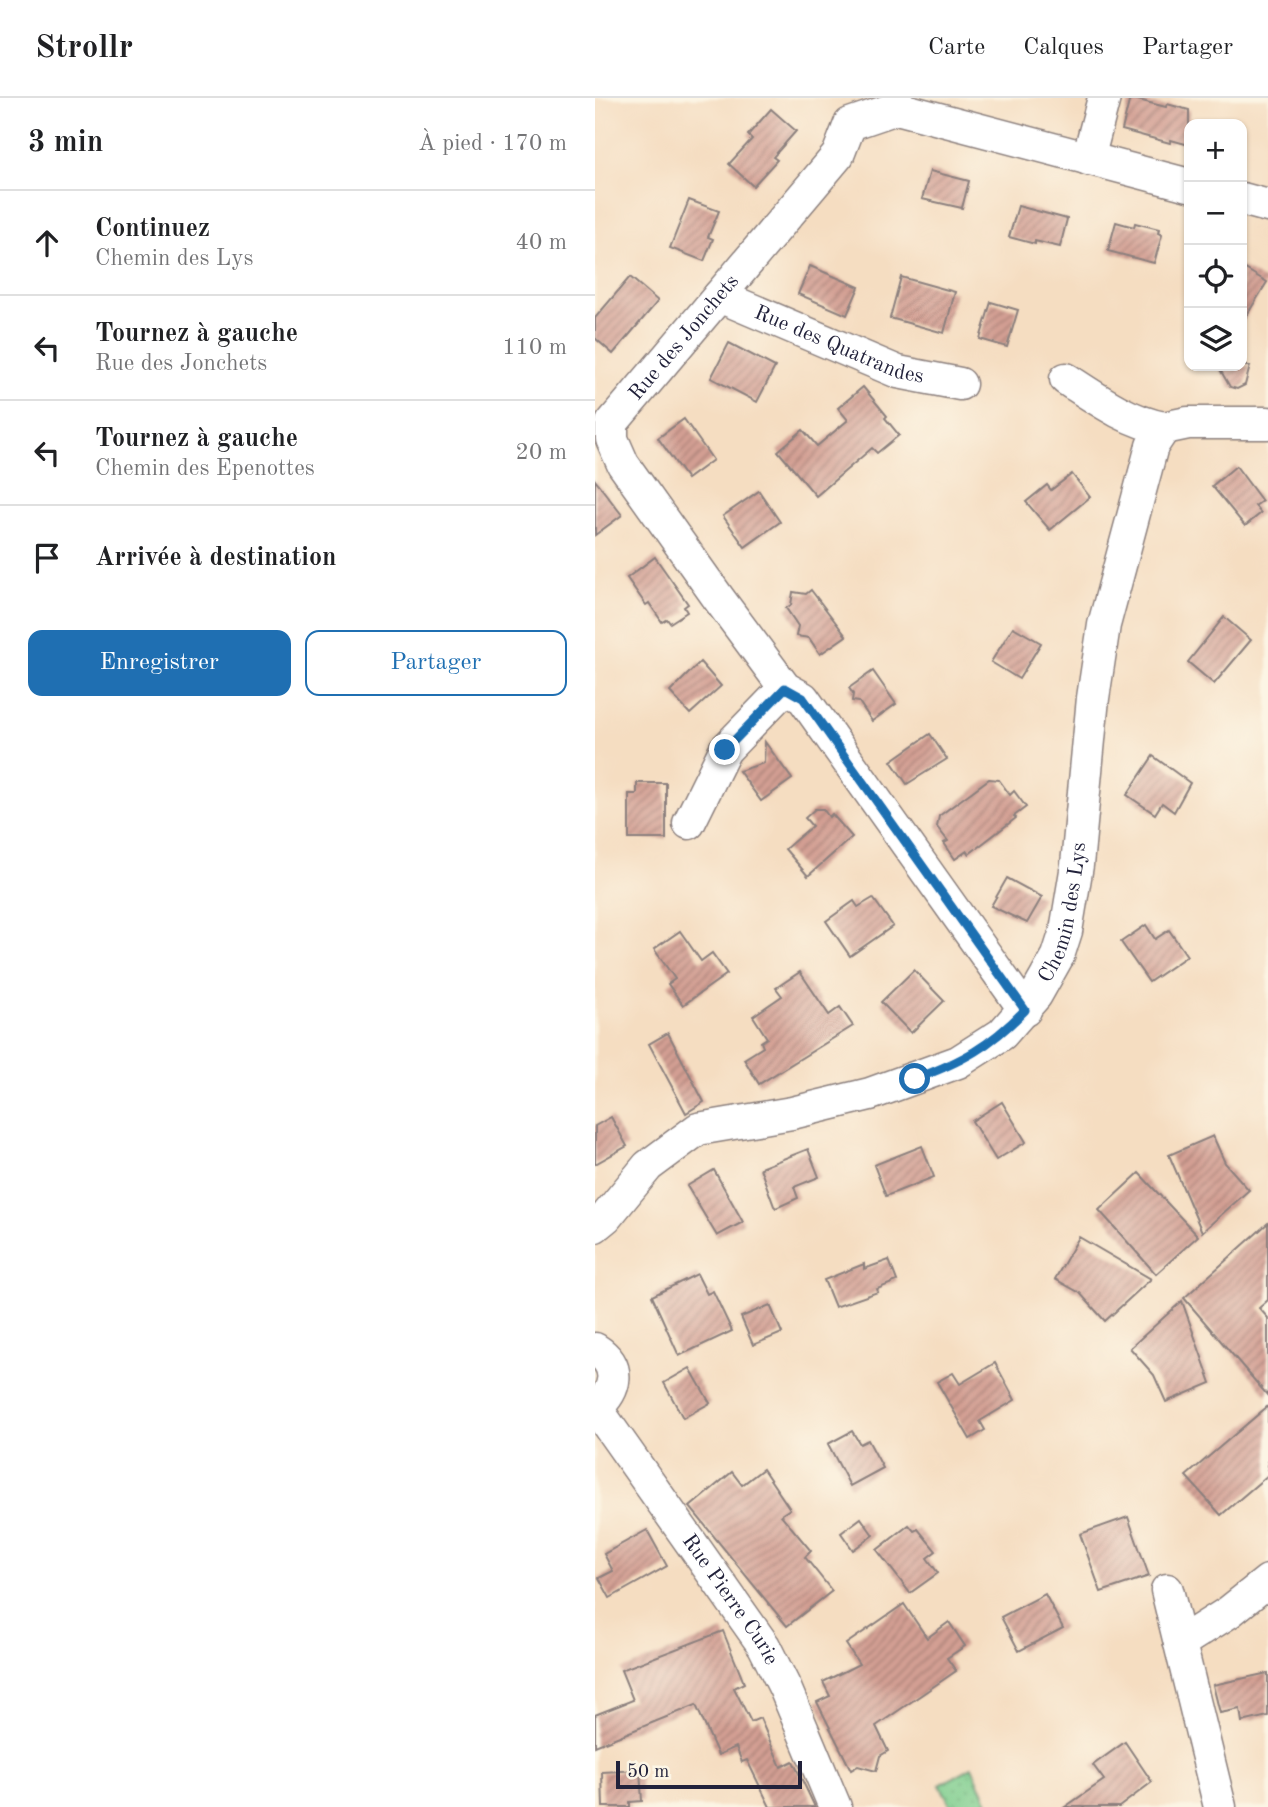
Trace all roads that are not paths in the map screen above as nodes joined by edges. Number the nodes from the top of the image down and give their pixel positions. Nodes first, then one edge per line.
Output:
1 (1104, 98) edge
2 (1088, 159) junction
3 (1184, 184) edge
4 (1247, 200) edge
5 (1268, 206) edge
6 (719, 296) junction
7 (1066, 379) dead end
8 (960, 384) dead end
9 (1268, 423) edge
10 (1164, 428) junction
11 (785, 688) junction
12 (689, 823) dead end
13 (1025, 1010) junction
14 (595, 1226) edge
15 (595, 1349) edge
16 (595, 1408) edge
17 (1268, 1581) edge
18 (1167, 1590) dead end
19 (1180, 1643) junction
20 (835, 1807) edge
21 (1220, 1807) edge

1 - 2 street
2 - 3 street, Rue des Jonchets
2 - 6 street, Rue des Jonchets
4 - 5 street
6 - 8 street, Rue des Quatrandes
6 - 11 street, Rue des Jonchets
7 - 10 street
9 - 10 street
10 - 13 street, Chemin des Lys
11 - 12 street
11 - 13 street, Rue des Jonchets
13 - 14 street, Chemin des Lys
15 - 16 street
16 - 20 street, Rue Pierre Curie
17 - 19 street
18 - 19 street
19 - 21 street

